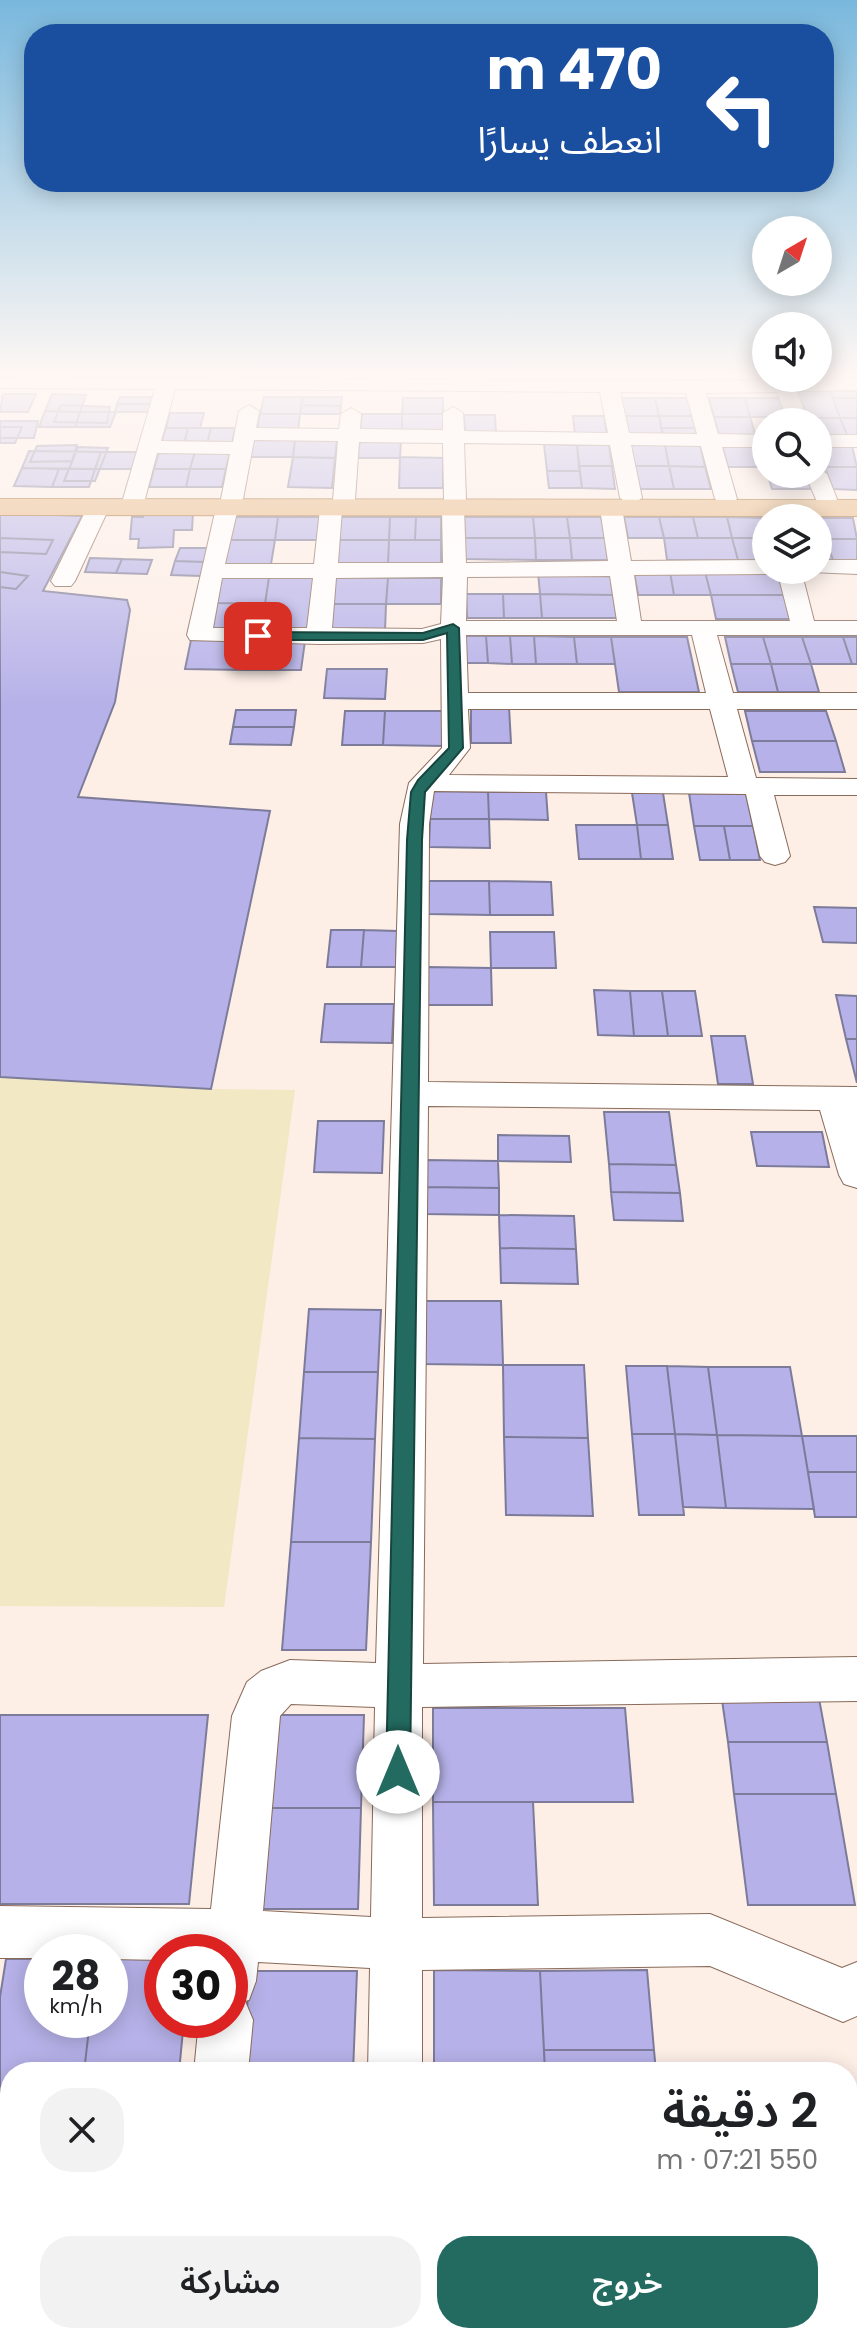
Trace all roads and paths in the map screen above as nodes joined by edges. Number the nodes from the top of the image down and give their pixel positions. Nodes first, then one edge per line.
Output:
1 (138, 486) edge
2 (233, 486) edge
3 (341, 486) edge
4 (454, 486) edge
5 (620, 486) edge
6 (722, 486) edge
7 (813, 488) edge
8 (824, 488) edge
9 (0, 499) edge
10 (134, 499) junction
11 (726, 499) junction
12 (857, 499) edge
13 (621, 503) junction
14 (229, 504) junction
15 (338, 504) junction
16 (454, 504) junction
17 (0, 507) edge
18 (98, 508) junction
19 (857, 508) edge
20 (832, 509) edge
21 (752, 512) edge
22 (619, 566) junction
23 (752, 567) edge
24 (832, 567) edge
25 (857, 567) edge
26 (455, 570) junction
27 (212, 571) junction
28 (324, 571) junction
29 (63, 581) dead end
30 (793, 584) edge
31 (630, 627) junction
32 (702, 627) junction
33 (453, 628) junction
34 (804, 628) junction
35 (857, 628) edge
36 (319, 637) junction
37 (721, 700) junction
38 (456, 701) junction
39 (857, 701) edge
40 (423, 783) junction
41 (751, 786) junction
42 (857, 787) edge
43 (775, 856) dead end
44 (411, 1094) junction
45 (846, 1099) edge
46 (857, 1175) edge
47 (857, 1679) edge
48 (399, 1686) junction
49 (0, 1932) edge
50 (235, 1934) edge
51 (397, 1944) junction
52 (144, 1948) edge
53 (248, 1957) edge
54 (857, 1988) edge
55 (224, 2038) edge
56 (222, 2062) edge
57 (395, 2062) edge

1 - 10 street
2 - 14 street
3 - 15 street
4 - 16 street
5 - 13 street
6 - 11 street
7 - 11 main road
8 - 12 main road
9 - 10 main road
10 - 14 main road
11 - 13 main road
13 - 16 main road
13 - 21 main road
13 - 22 street
14 - 15 main road
14 - 18 main road
14 - 27 street
15 - 16 main road
15 - 28 street
16 - 26 street
17 - 18 main road
18 - 29 street
19 - 20 main road
22 - 23 street
22 - 26 street
22 - 31 street
24 - 25 street
26 - 28 street
26 - 33 street
27 - 28 street
27 - 36 street
28 - 36 street
30 - 34 street
31 - 32 street
31 - 33 street
32 - 34 street
32 - 37 street
33 - 36 street
33 - 38 street
34 - 35 street
37 - 38 street
37 - 39 street
37 - 41 street
38 - 40 street
40 - 41 street
40 - 44 street
41 - 42 street
41 - 43 street
44 - 45 street
44 - 48 street
45 - 46 street
47 - 48 street
48 - 50 street
48 - 51 street
49 - 52 street
51 - 53 street
51 - 54 street
51 - 57 street
55 - 56 street

